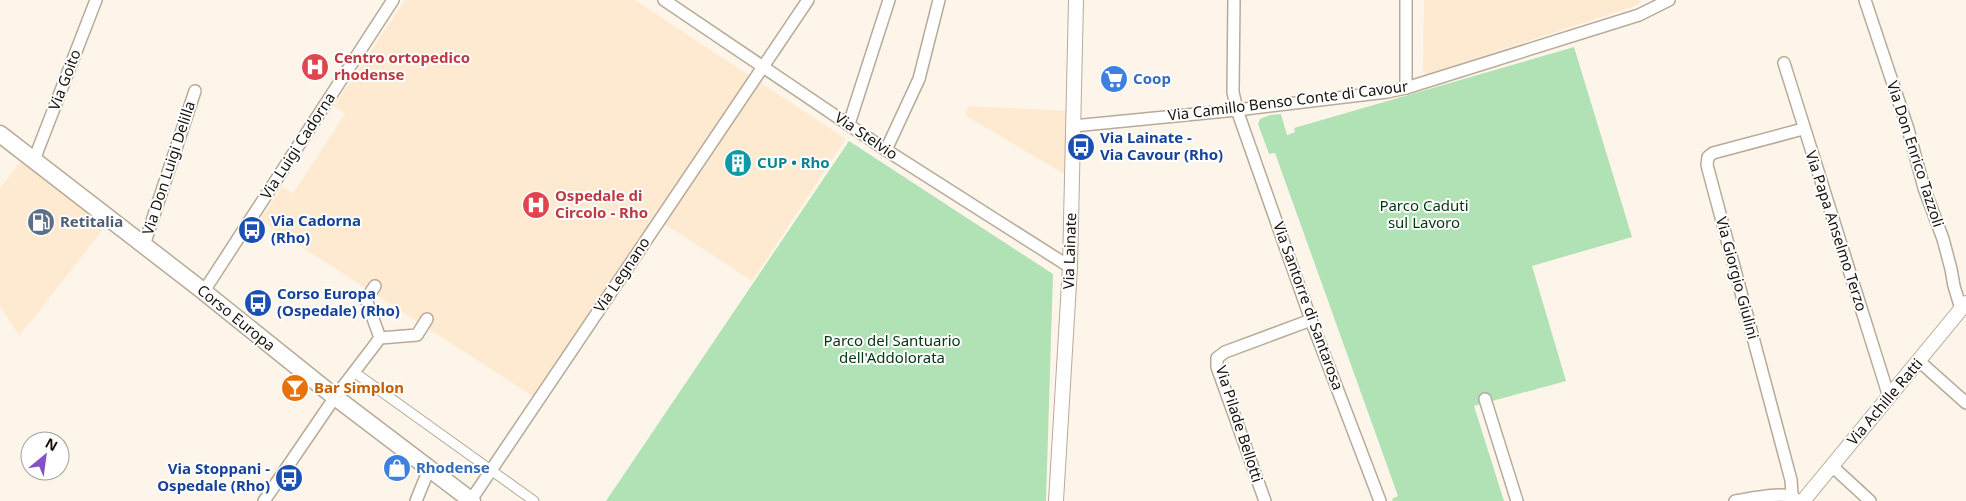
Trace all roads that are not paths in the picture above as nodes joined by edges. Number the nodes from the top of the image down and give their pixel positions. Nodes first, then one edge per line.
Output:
1 (96, 0) edge
2 (393, 0) edge
3 (664, 0) edge
4 (808, 0) edge
5 (889, 0) edge
6 (940, 0) edge
7 (1076, 0) edge
8 (1234, 0) edge
9 (1406, 0) edge
10 (1669, 0) edge
11 (1865, 0) edge
12 (1659, 4) edge
13 (1784, 63) dead end
14 (762, 66) junction
15 (1406, 88) junction
16 (195, 91) dead end
17 (1237, 110) junction
18 (849, 124) junction
19 (1072, 126) junction
20 (1803, 129) junction
21 (0, 134) edge
22 (886, 150) junction
23 (34, 160) junction
24 (144, 244) junction
25 (1070, 267) junction
26 (375, 286) dead end
27 (204, 291) junction
28 (1964, 306) edge
29 (427, 320) dead end
30 (1312, 320) junction
31 (380, 338) junction
32 (1919, 361) junction
33 (354, 372) junction
34 (335, 397) junction
35 (1889, 397) junction
36 (1485, 399) dead end
37 (1966, 403) edge
38 (1832, 466) junction
39 (430, 468) junction
40 (492, 470) junction
41 (1798, 499) edge
42 (264, 501) edge
43 (416, 501) edge
44 (472, 501) edge
45 (534, 501) edge
46 (1056, 501) edge
47 (1265, 501) edge
48 (1380, 501) edge
49 (1516, 501) edge
50 (1735, 501) edge
51 (1870, 501) edge

1 - 23 street, Via Goito
2 - 27 street, Via Luigi Cadorna
3 - 14 street, Via Stelvio
4 - 14 street, Via Legnano
5 - 18 street
6 - 22 street
7 - 19 street, Via Lainate
8 - 17 street, Via Santorre di Santarosa
9 - 15 street
10 - 12 street, Via Camillo Benso Conte di Cavour
11 - 28 street, Via Don Enrico Tazzoli
12 - 15 street, Via Camillo Benso Conte di Cavour
13 - 20 street, Via Papa Anselmo Terzo
14 - 18 street, Via Stelvio
14 - 40 street, Via Legnano
15 - 17 street, Via Camillo Benso Conte di Cavour
16 - 24 street, Via Don Luigi Delilla
17 - 19 street, Via Camillo Benso Conte di Cavour
17 - 30 street, Via Santorre di Santarosa
18 - 22 street, Via Stelvio
19 - 25 street, Via Lainate
20 - 35 street, Via Papa Anselmo Terzo
20 - 41 street, Via Giorgio Giulini
21 - 23 main road, Corso Europa
22 - 25 street, Via Stelvio
23 - 24 main road, Corso Europa
24 - 27 main road, Corso Europa
25 - 46 street, Via Lainate
26 - 31 street
27 - 34 main road, Corso Europa
28 - 32 street, Via Achille Ratti
29 - 31 street
30 - 47 street, Via Pilade Bellotti
30 - 48 street, Via Santorre di Santarosa
31 - 33 street
32 - 35 street, Via Achille Ratti
32 - 37 street
33 - 34 street
33 - 40 street
34 - 39 main road, Corso Europa
34 - 42 street
35 - 38 street, Via Achille Ratti
36 - 49 street
38 - 41 street, Via Achille Ratti
38 - 51 street
39 - 43 street
39 - 44 main road, Corso Europa
40 - 44 street, Via Legnano
40 - 45 street
41 - 50 street

